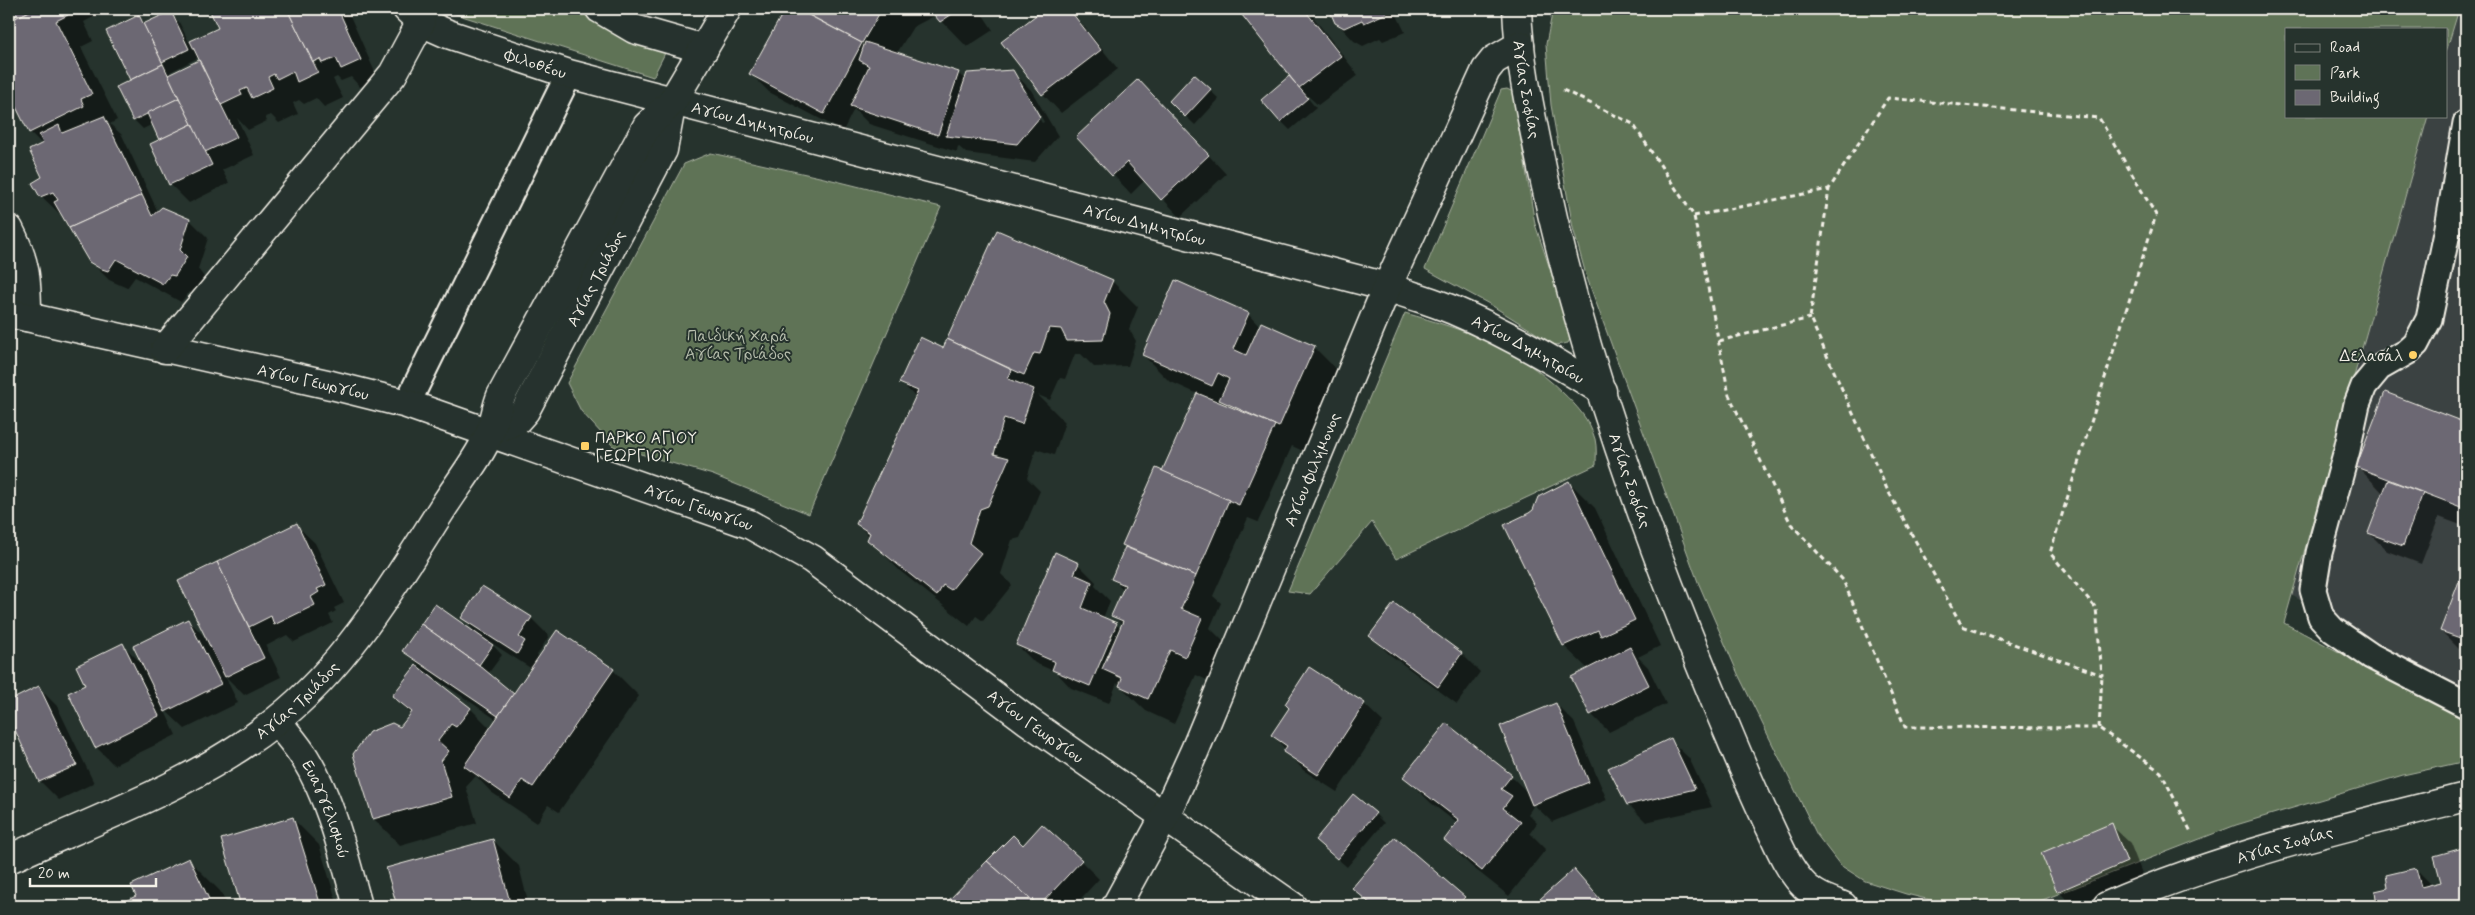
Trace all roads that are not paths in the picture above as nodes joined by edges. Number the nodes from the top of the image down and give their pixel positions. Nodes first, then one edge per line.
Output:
1 (600, 9) edge
2 (728, 9) edge
3 (1517, 9) edge
4 (414, 16) edge
5 (1520, 45) junction
6 (704, 49) junction
7 (569, 74) junction
8 (672, 102) junction
9 (2466, 123) edge
10 (9, 229) edge
11 (1387, 287) junction
12 (18, 315) edge
13 (165, 349) junction
14 (1602, 391) junction
15 (407, 404) junction
16 (490, 432) junction
17 (2466, 705) edge
18 (277, 721) junction
19 (2466, 797) edge
20 (1165, 816) junction
21 (9, 859) edge
22 (358, 906) edge
23 (1116, 906) edge
24 (1292, 906) edge
25 (1842, 906) edge
26 (2107, 906) edge

1 - 6 street
2 - 6 street, Αγίας Τριάδος
3 - 5 street, Αγίας Σοφίας
4 - 7 street, Φιλοθέου
4 - 13 street
5 - 11 street, Αγίου Φιλήμονος
5 - 14 street, Αγίας Σοφίας
6 - 8 street, Αγίας Τριάδος
7 - 8 street, Φιλοθέου
7 - 15 lane
8 - 11 street, Αγίου Δημητρίου
8 - 16 street, Αγίας Τριάδος
9 - 17 lane
10 - 12 street
11 - 14 street, Αγίου Δημητρίου
11 - 20 street, Αγίου Φιλήμονος
12 - 13 street, Αγίου Γεωργίου
13 - 15 street, Αγίου Γεωργίου
14 - 25 street, Αγίας Σοφίας
15 - 16 street, Αγίου Γεωργίου
16 - 18 street, Αγίας Τριάδος
16 - 20 street, Αγίου Γεωργίου
18 - 21 street, Αγίας Τριάδος
18 - 22 street, Ευαγγελισμού
19 - 26 street, Αγίας Σοφίας
20 - 23 street, Αγίου Φιλήμονος
20 - 24 street, Αγίου Γεωργίου

